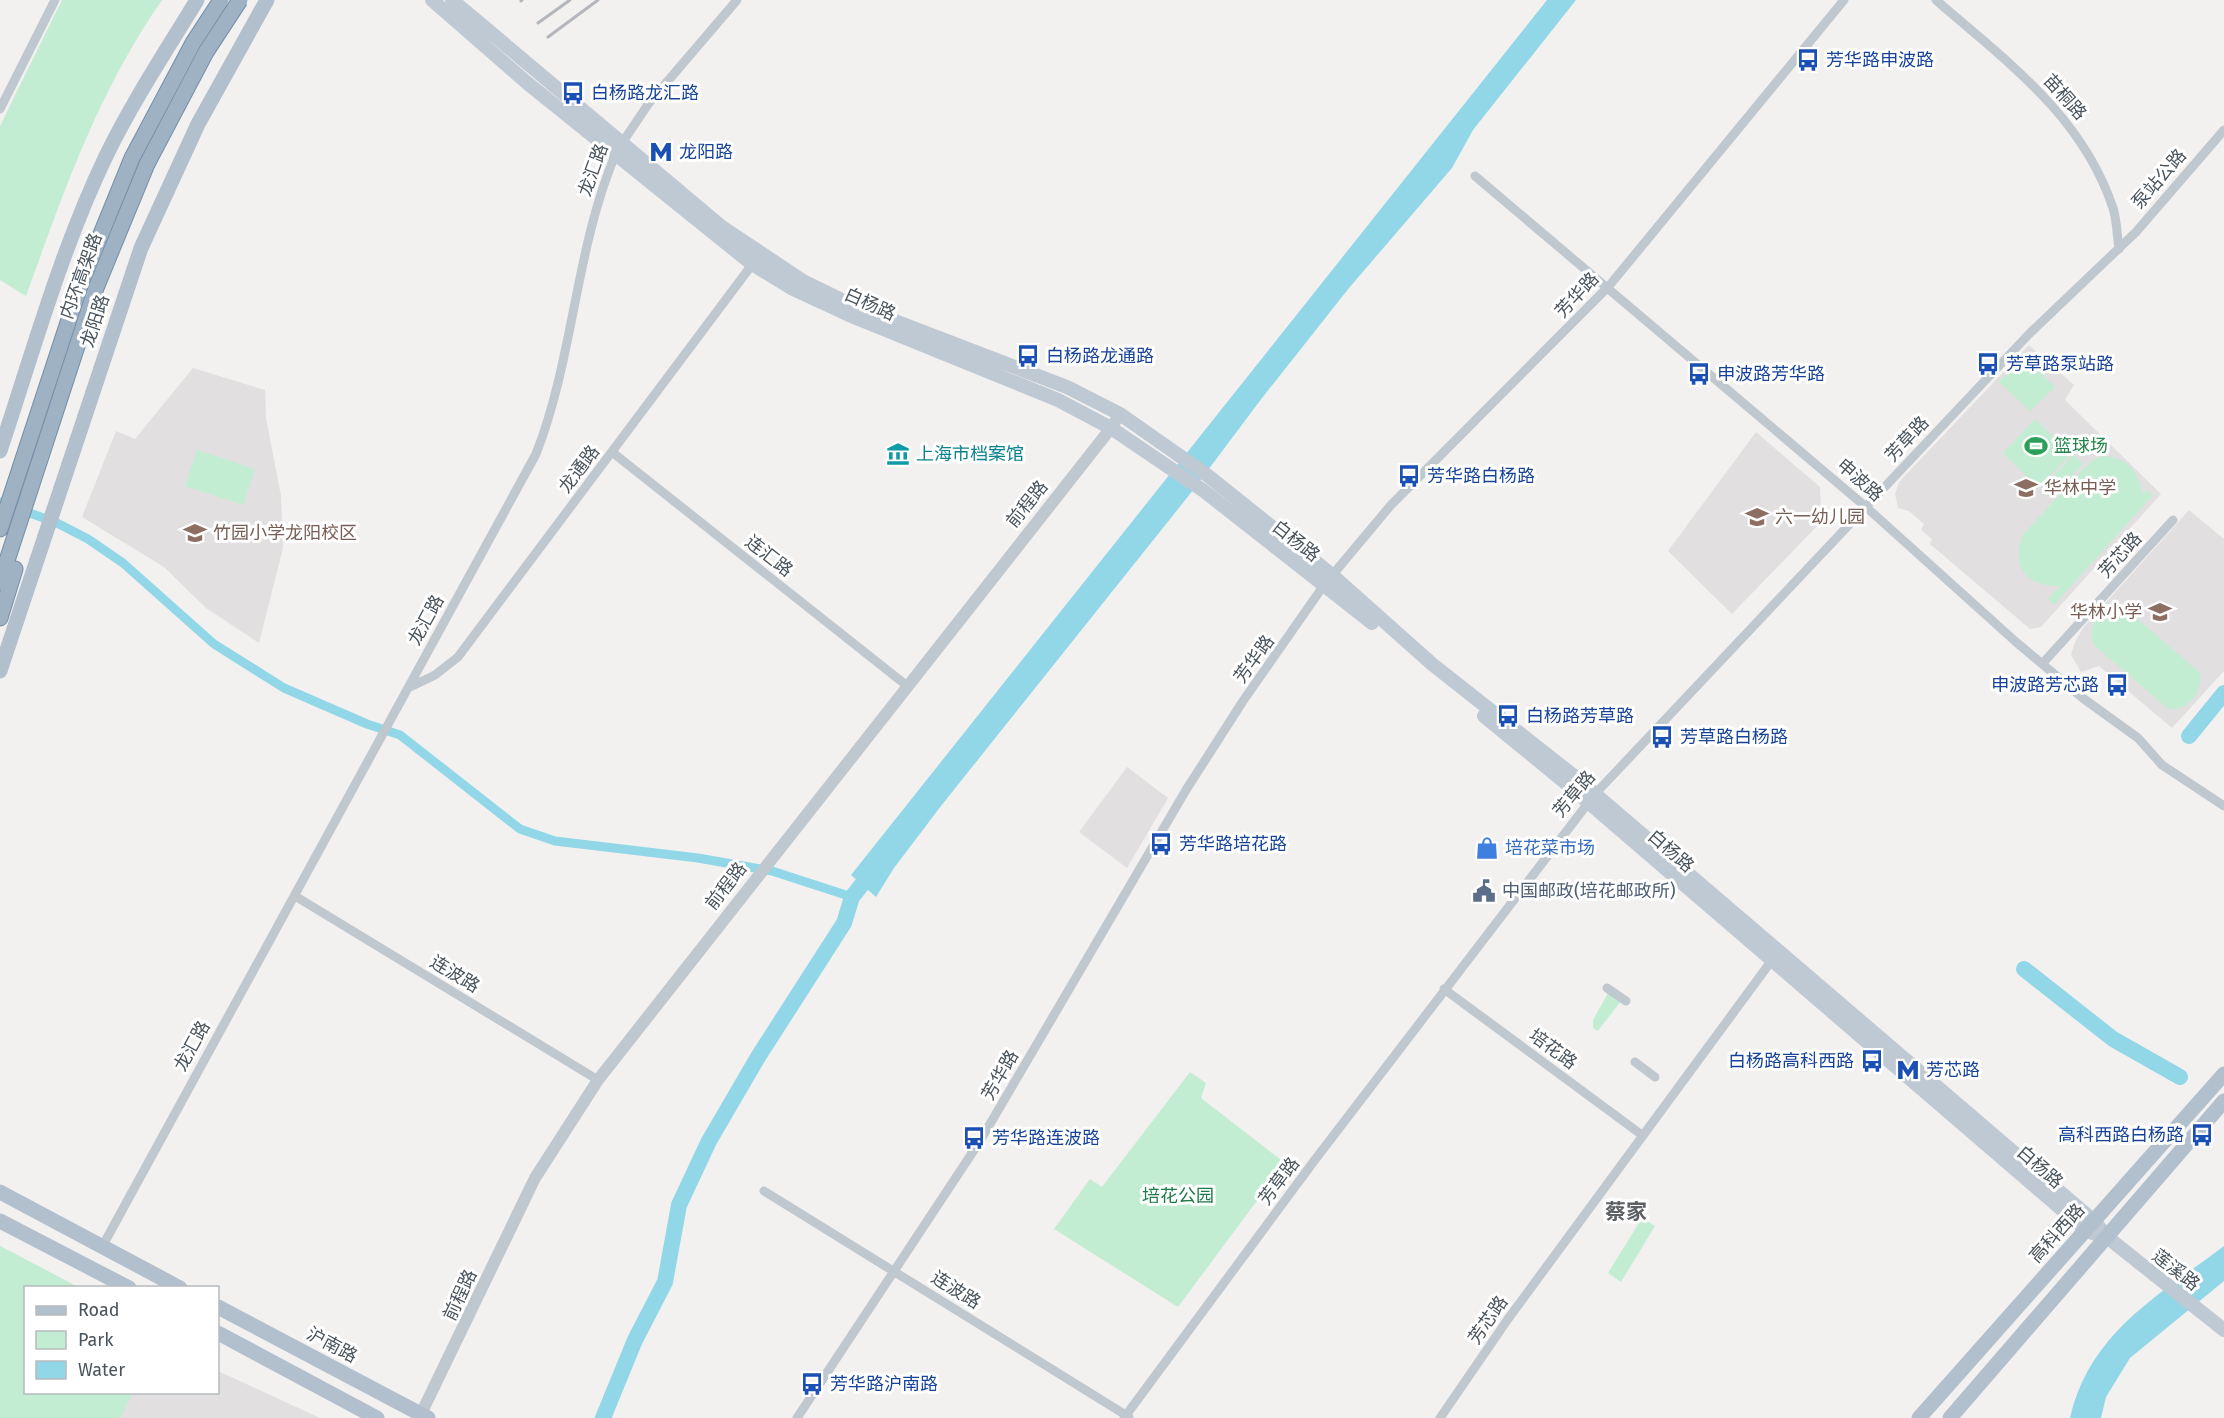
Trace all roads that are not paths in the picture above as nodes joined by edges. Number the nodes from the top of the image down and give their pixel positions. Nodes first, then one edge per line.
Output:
1 (55, 0) edge
2 (197, 0) edge
3 (221, 0) edge
4 (240, 0) edge
5 (267, 0) edge
6 (432, 0) edge
7 (452, 0) edge
8 (737, 0) edge
9 (1844, 0) edge
10 (1936, 0) edge
11 (0, 109) edge
12 (2224, 130) edge
13 (619, 148) junction
14 (1475, 176) dead end
15 (2119, 249) junction
16 (756, 259) junction
17 (1609, 286) junction
18 (1120, 414) junction
19 (1111, 428) junction
20 (0, 451) edge
21 (612, 452) junction
22 (12, 487) junction
23 (1866, 507) junction
24 (0, 510) edge
25 (2173, 520) dead end
26 (0, 528) edge
27 (21, 533) junction
28 (1328, 580) junction
29 (0, 582) edge
30 (0, 618) edge
31 (2042, 664) junction
32 (0, 671) edge
33 (906, 685) junction
34 (410, 687) junction
35 (1591, 798) junction
36 (2224, 806) edge
37 (295, 896) junction
38 (1775, 957) junction
39 (1607, 987) dead end
40 (1444, 989) junction
41 (1626, 1001) dead end
42 (1635, 1062) dead end
43 (2224, 1074) edge
44 (1655, 1077) dead end
45 (598, 1080) junction
46 (2224, 1101) edge
47 (1642, 1135) junction
48 (764, 1191) dead end
49 (0, 1192) edge
50 (0, 1221) edge
51 (2091, 1226) junction
52 (2107, 1237) junction
53 (102, 1247) junction
54 (895, 1272) junction
55 (127, 1286) edge
56 (178, 1286) edge
57 (219, 1308) edge
58 (2224, 1330) edge
59 (219, 1335) edge
60 (423, 1417) edge
61 (1127, 1417) edge
62 (377, 1418) edge
63 (797, 1418) edge
64 (1440, 1418) edge
65 (1919, 1418) edge
66 (1950, 1418) edge

1 - 11 street
2 - 20 main road
3 - 22 highway, 内环高架路, bridge
4 - 27 highway, 内环高架路, bridge
5 - 32 main road, 龙阳路
6 - 13 main road, 白杨路
7 - 13 main road, 白杨路
8 - 13 street, 龙汇路
9 - 17 street, 芳华路
10 - 15 street, 苗桐路
12 - 15 street, 泵站公路
13 - 16 main road, 白杨路
13 - 34 street, 龙汇路
14 - 17 street, 申波路
15 - 23 street, 芳草路
16 - 18 main road, 白杨路
16 - 19 main road, 白杨路
16 - 21 street, 龙通路
17 - 23 street, 申波路
17 - 28 street, 芳华路
18 - 19 street, 前程路
18 - 28 main road, 白杨路
19 - 28 main road, 白杨路
19 - 33 street, 前程路
21 - 33 street, 连汇路
21 - 34 street, 龙通路
22 - 24 highway
22 - 26 highway, 内环高架路
23 - 31 street, 申波路
23 - 35 street, 芳草路
25 - 31 street, 芳芯路
27 - 29 highway, 内环高架路
27 - 30 highway
28 - 35 main road, 白杨路
28 - 54 street, 芳华路
31 - 36 street, 申波路
33 - 45 street, 前程路
34 - 37 street, 龙汇路
35 - 38 main road, 白杨路
35 - 40 street, 芳草路
37 - 45 street, 连波路
37 - 53 street, 龙汇路
38 - 47 street, 芳芯路
38 - 51 main road, 白杨路
39 - 41 street
40 - 47 street, 培花路
40 - 61 street, 芳草路
42 - 44 street
43 - 51 main road, 高科西路
45 - 60 street, 前程路
46 - 52 main road
47 - 64 street, 芳芯路
48 - 54 street, 连波路
49 - 53 main road
50 - 55 main road
51 - 52 main road, 白杨路
51 - 65 main road, 高科西路
52 - 58 main road, 莲溪路
52 - 66 main road
53 - 56 main road
54 - 61 street, 连波路
54 - 63 street, 芳华路
57 - 60 main road, 沪南路
59 - 62 main road

